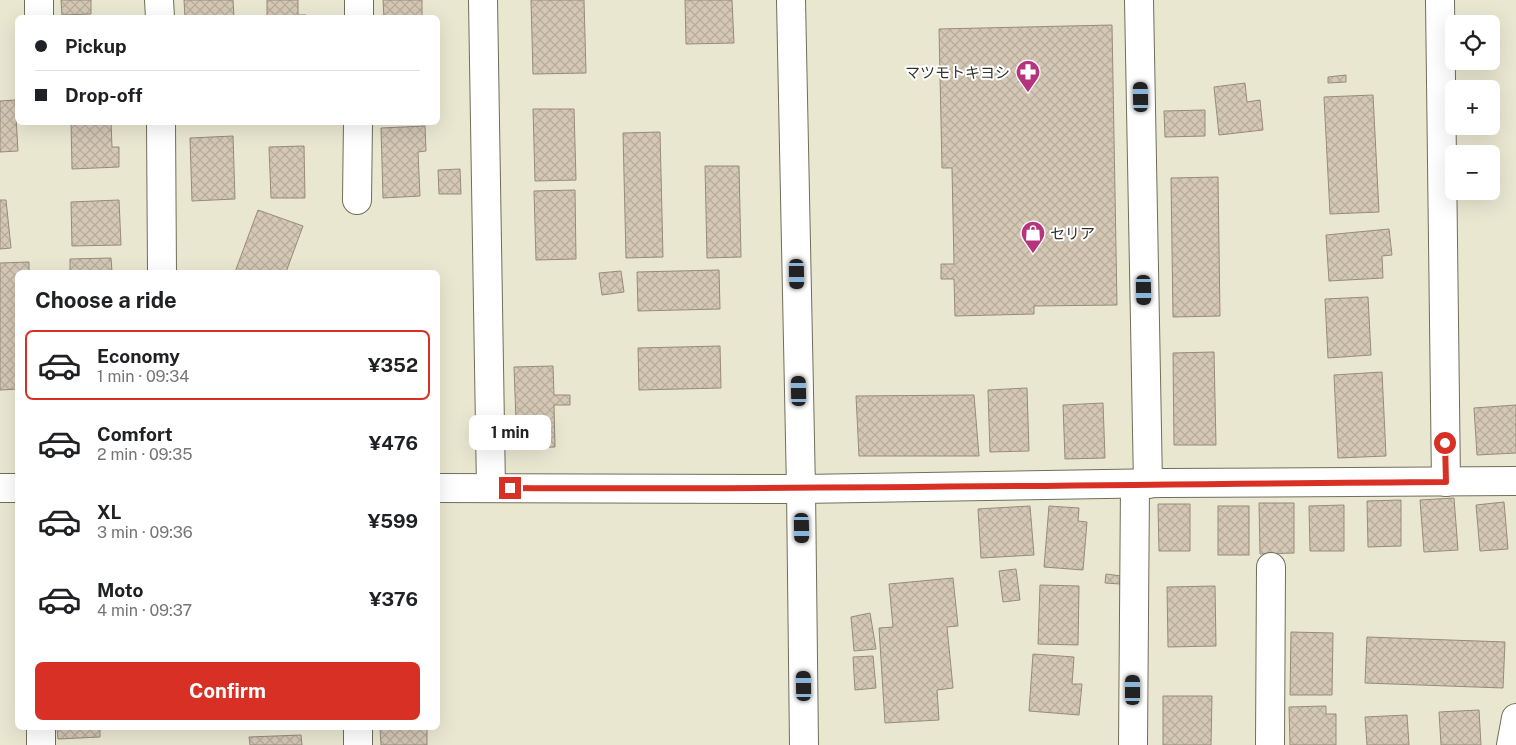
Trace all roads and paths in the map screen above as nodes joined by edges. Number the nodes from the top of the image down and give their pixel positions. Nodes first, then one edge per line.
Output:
1 (39, 0) edge
2 (159, 0) edge
3 (359, 0) edge
4 (483, 0) edge
5 (791, 0) edge
6 (1140, 0) edge
7 (1440, 0) edge
8 (39, 15) edge
9 (160, 15) edge
10 (359, 15) edge
11 (161, 125) edge
12 (358, 125) edge
13 (357, 200) dead end
14 (162, 270) edge
15 (1516, 481) edge
16 (1446, 482) junction
17 (1141, 484) junction
18 (0, 488) edge
19 (15, 488) edge
20 (440, 488) edge
21 (491, 488) junction
22 (801, 488) junction
23 (1271, 566) dead end
24 (1516, 718) edge
25 (40, 730) edge
26 (358, 730) edge
27 (41, 745) edge
28 (358, 745) edge
29 (804, 745) edge
30 (1133, 745) edge
31 (1270, 745) edge
32 (1511, 745) edge

1 - 8 street
2 - 9 street
3 - 10 street
4 - 21 street
5 - 22 street
6 - 17 street
7 - 16 street
11 - 14 street
12 - 13 street
15 - 16 street
16 - 17 street
17 - 22 street
17 - 30 street
18 - 19 street
20 - 21 street
21 - 22 street
22 - 29 street
23 - 31 street
24 - 32 street
25 - 27 street
26 - 28 street

